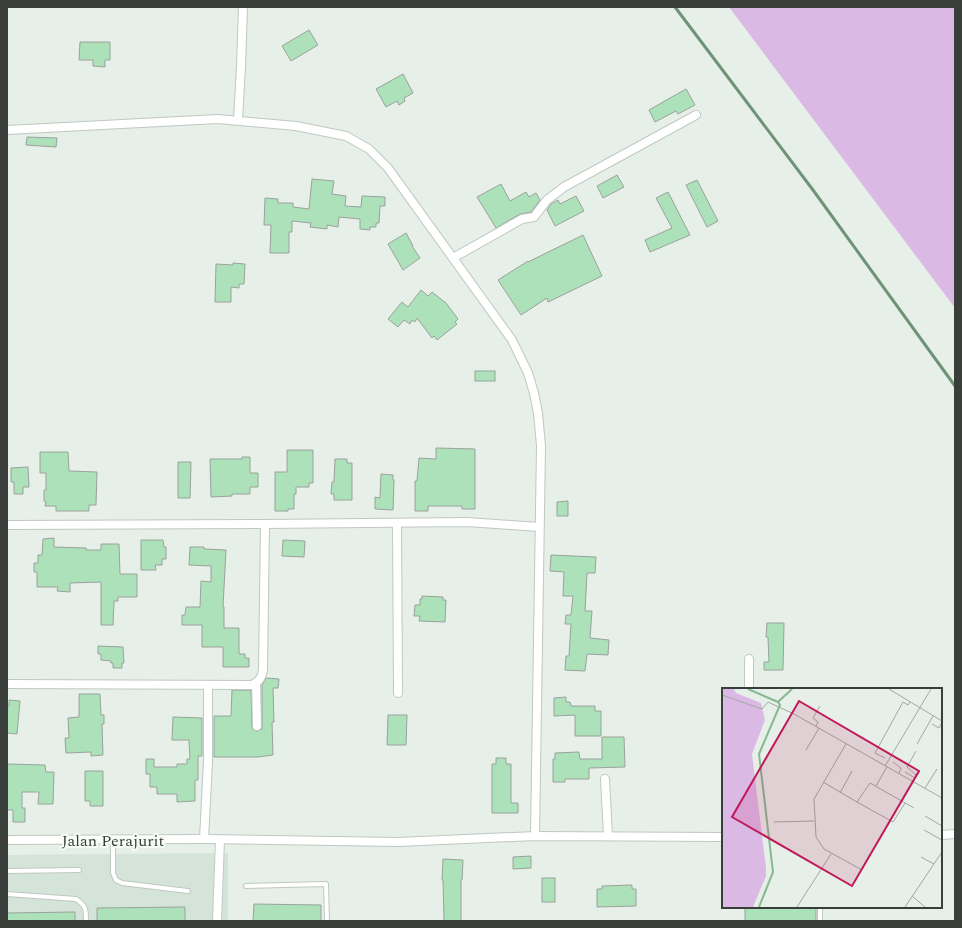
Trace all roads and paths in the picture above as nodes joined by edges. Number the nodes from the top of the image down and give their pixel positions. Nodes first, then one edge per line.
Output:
1 (243, 7) edge
2 (696, 115) dead end
3 (238, 120) junction
4 (7, 130) edge
5 (453, 258) junction
6 (397, 523) junction
7 (266, 524) junction
8 (7, 525) edge
9 (539, 527) junction
10 (749, 659) dead end
11 (256, 683) junction
12 (7, 684) edge
13 (208, 685) junction
14 (749, 688) edge
15 (398, 693) dead end
16 (257, 726) dead end
17 (604, 778) dead end
18 (955, 834) edge
19 (942, 835) edge
20 (535, 836) junction
21 (608, 836) junction
22 (722, 837) edge
23 (204, 839) junction
24 (7, 840) edge
25 (113, 840) junction
26 (220, 840) junction
27 (79, 870) dead end
28 (7, 871) edge
29 (246, 886) dead end
30 (188, 891) dead end
31 (7, 894) edge
32 (820, 908) edge
33 (86, 921) edge
34 (218, 921) edge
35 (327, 921) edge
36 (820, 921) edge

1 - 3 street
2 - 5 street
3 - 4 street
3 - 5 street
5 - 9 street
6 - 7 street
6 - 9 street
6 - 15 street
7 - 8 street
7 - 11 street
9 - 20 street
10 - 14 street
11 - 13 street
11 - 16 street
12 - 13 street
13 - 23 street
17 - 21 street
18 - 19 street
20 - 21 street, Jalan Perajurit
20 - 26 street, Jalan Perajurit
21 - 22 street, Jalan Perajurit
23 - 25 street, Jalan Perajurit
23 - 26 street, Jalan Perajurit
24 - 25 street, Jalan Perajurit
25 - 30 lane
26 - 34 street
27 - 28 lane
29 - 35 lane
31 - 33 lane
32 - 36 lane

